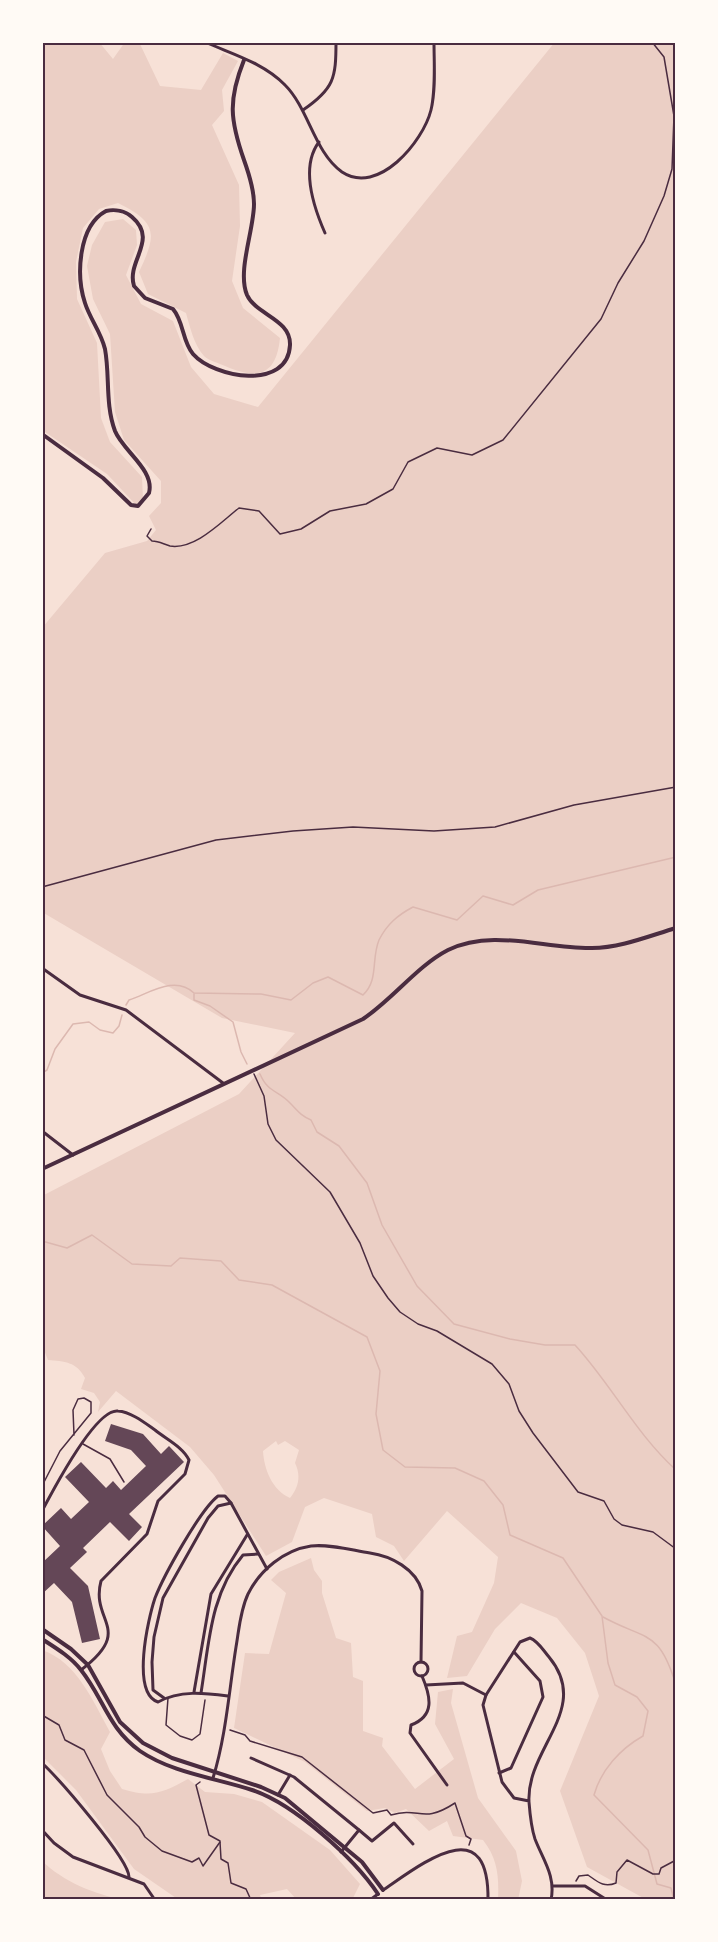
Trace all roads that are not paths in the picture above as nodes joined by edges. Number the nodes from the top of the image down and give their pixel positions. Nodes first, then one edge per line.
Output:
1 (205, 42) edge
2 (336, 42) edge
3 (434, 42) edge
4 (244, 60) junction
5 (303, 110) junction
6 (319, 142) junction
7 (325, 233) dead end
8 (42, 434) edge
9 (676, 928) edge
10 (42, 968) edge
11 (223, 1083) junction
12 (42, 1131) edge
13 (73, 1155) junction
14 (42, 1169) edge
15 (74, 1435) junction
16 (83, 1444) junction
17 (124, 1482) dead end
18 (42, 1486) edge
19 (231, 1503) junction
20 (42, 1511) edge
21 (247, 1534) junction
22 (258, 1554) junction
23 (267, 1569) junction
24 (42, 1629) edge
25 (42, 1639) edge
26 (514, 1652) junction
27 (421, 1662) junction
28 (88, 1665) junction
29 (81, 1670) junction
30 (422, 1676) junction
31 (426, 1685) junction
32 (194, 1692) junction
33 (201, 1693) junction
34 (486, 1695) junction
35 (228, 1696) junction
36 (166, 1697) junction
37 (205, 1700) dead end
38 (251, 1758) dead end
39 (42, 1763) edge
40 (215, 1771) junction
41 (499, 1773) junction
42 (290, 1775) junction
43 (213, 1778) junction
44 (447, 1785) dead end
45 (278, 1795) junction
46 (529, 1801) junction
47 (42, 1830) edge
48 (359, 1830) junction
49 (413, 1844) dead end
50 (345, 1847) junction
51 (341, 1852) junction
52 (129, 1877) junction
53 (552, 1886) junction
54 (383, 1890) junction
55 (378, 1894) junction
56 (155, 1900) edge
57 (370, 1900) edge
58 (488, 1900) edge
59 (551, 1900) edge
60 (607, 1900) edge

1 - 4 street
2 - 5 street
3 - 6 street
4 - 5 street
4 - 8 street
5 - 6 street
6 - 7 street
9 - 11 street
10 - 11 street
11 - 13 street
12 - 13 street
13 - 14 street
15 - 15 lane
15 - 18 lane
16 - 17 lane
16 - 20 street
16 - 28 street
19 - 21 street
19 - 36 street
19 - 36 street
21 - 22 street
21 - 32 street
22 - 23 street
22 - 33 street
23 - 27 street
23 - 35 street
24 - 28 street
25 - 29 street
26 - 34 street
26 - 41 street
26 - 46 street
27 - 30 street
27 - 30 street
28 - 29 street
28 - 40 street
29 - 43 street
30 - 31 street
31 - 34 street
31 - 44 street
32 - 33 street
32 - 36 street
33 - 35 street
34 - 41 street
35 - 40 street
36 - 37 lane
38 - 42 street
39 - 52 street
40 - 43 street
40 - 45 street
41 - 46 street
42 - 45 street
42 - 48 street
43 - 51 street
45 - 50 street
46 - 53 street
47 - 52 street
48 - 49 street
48 - 50 street
50 - 51 street
50 - 54 street
51 - 55 street
52 - 56 street
53 - 59 street
53 - 60 street
54 - 55 street
54 - 58 street
55 - 57 street

